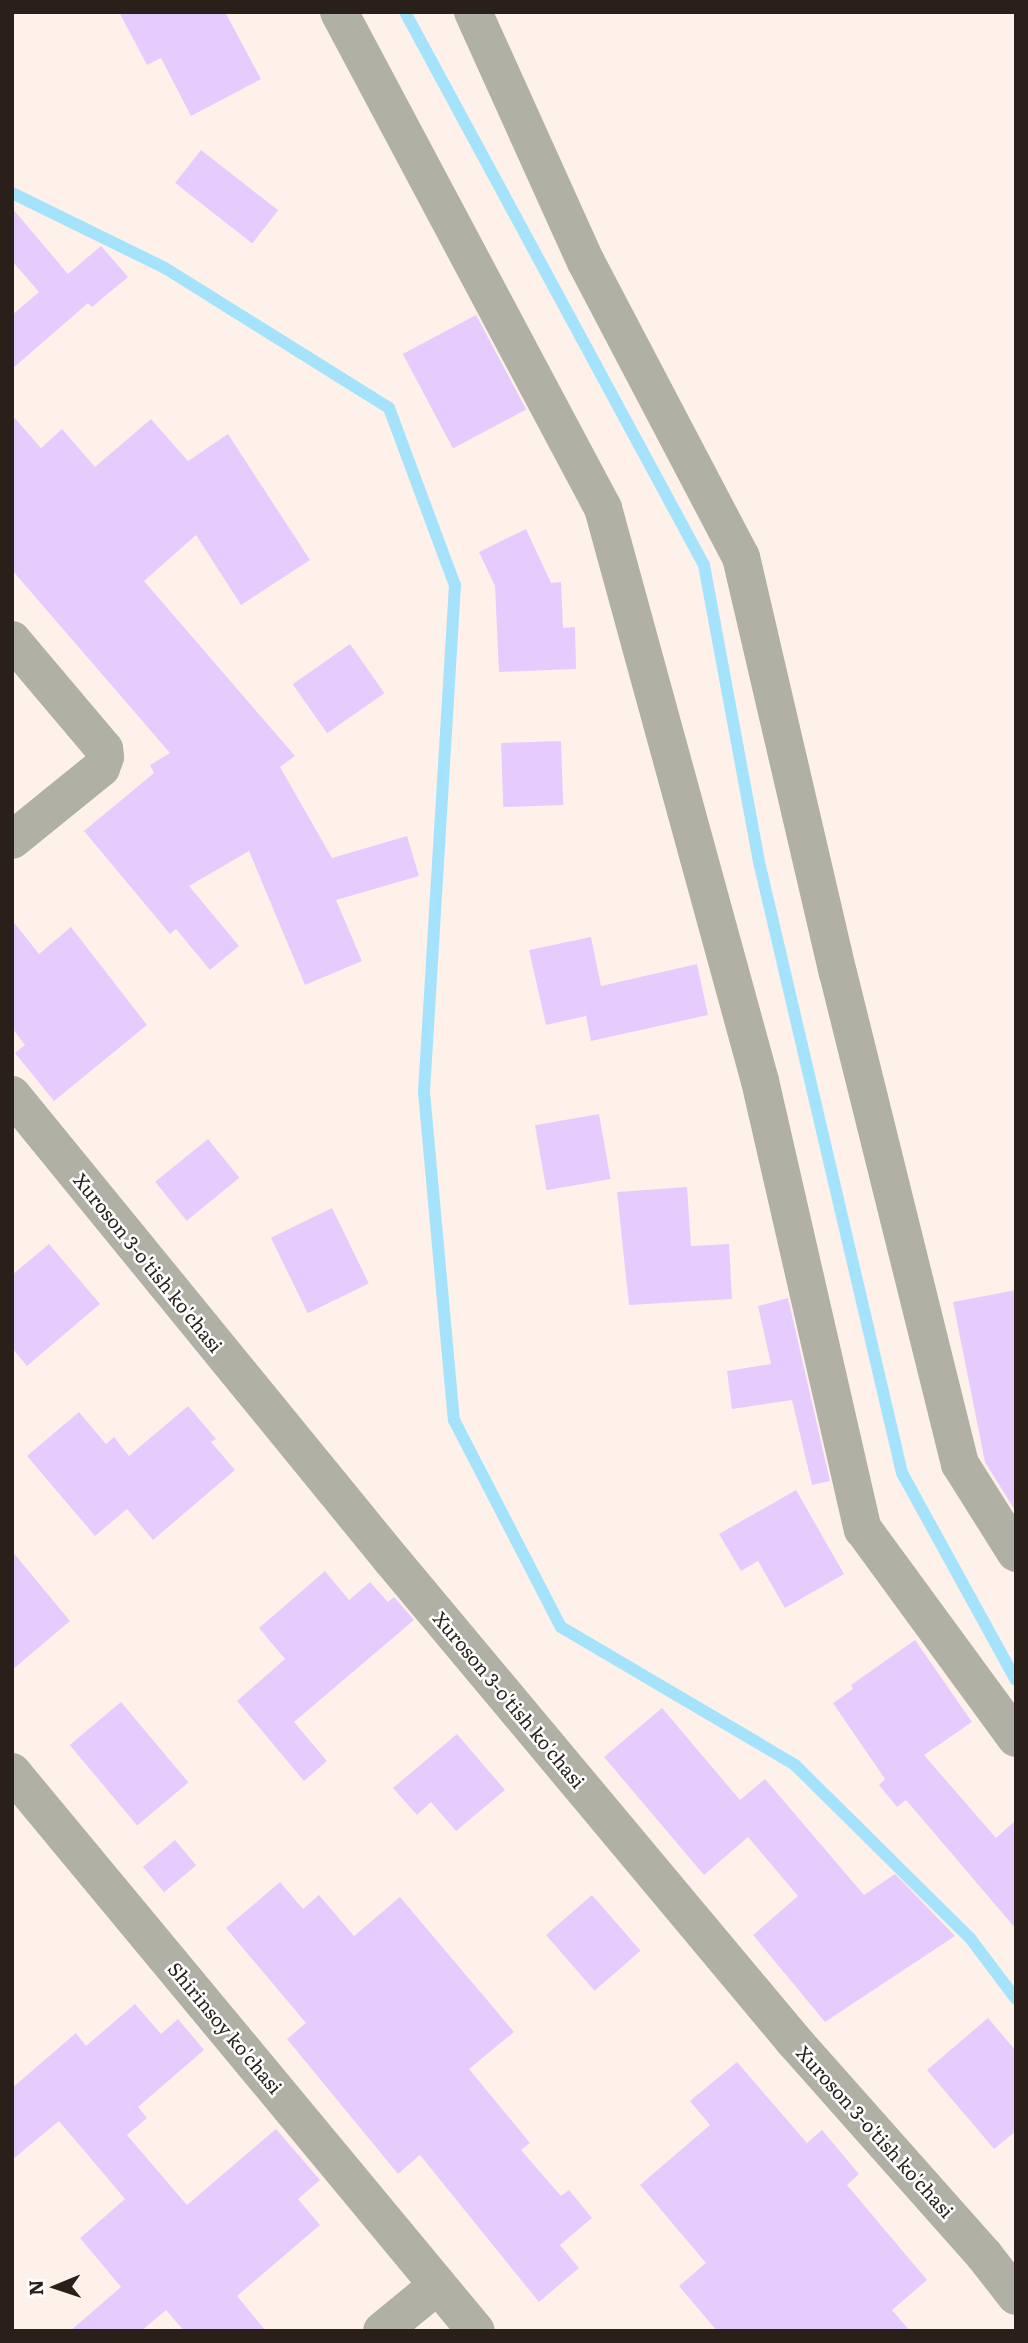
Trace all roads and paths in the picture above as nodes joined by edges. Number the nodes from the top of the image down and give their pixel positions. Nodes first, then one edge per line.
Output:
1 (339, 12) edge
2 (473, 12) edge
3 (12, 640) edge
4 (12, 840) edge
5 (12, 1095) edge
6 (1016, 1553) edge
7 (1016, 1738) edge
8 (12, 1772) edge
9 (438, 2285) junction
10 (1016, 2296) edge
11 (382, 2331) edge
12 (476, 2331) edge

1 - 7 street
2 - 6 street
3 - 4 street
5 - 10 street, Xuroson 3-o'tish ko'chasi
8 - 9 street, Shirinsoy ko'chasi
9 - 11 street
9 - 12 street, Shirinsoy ko'chasi

